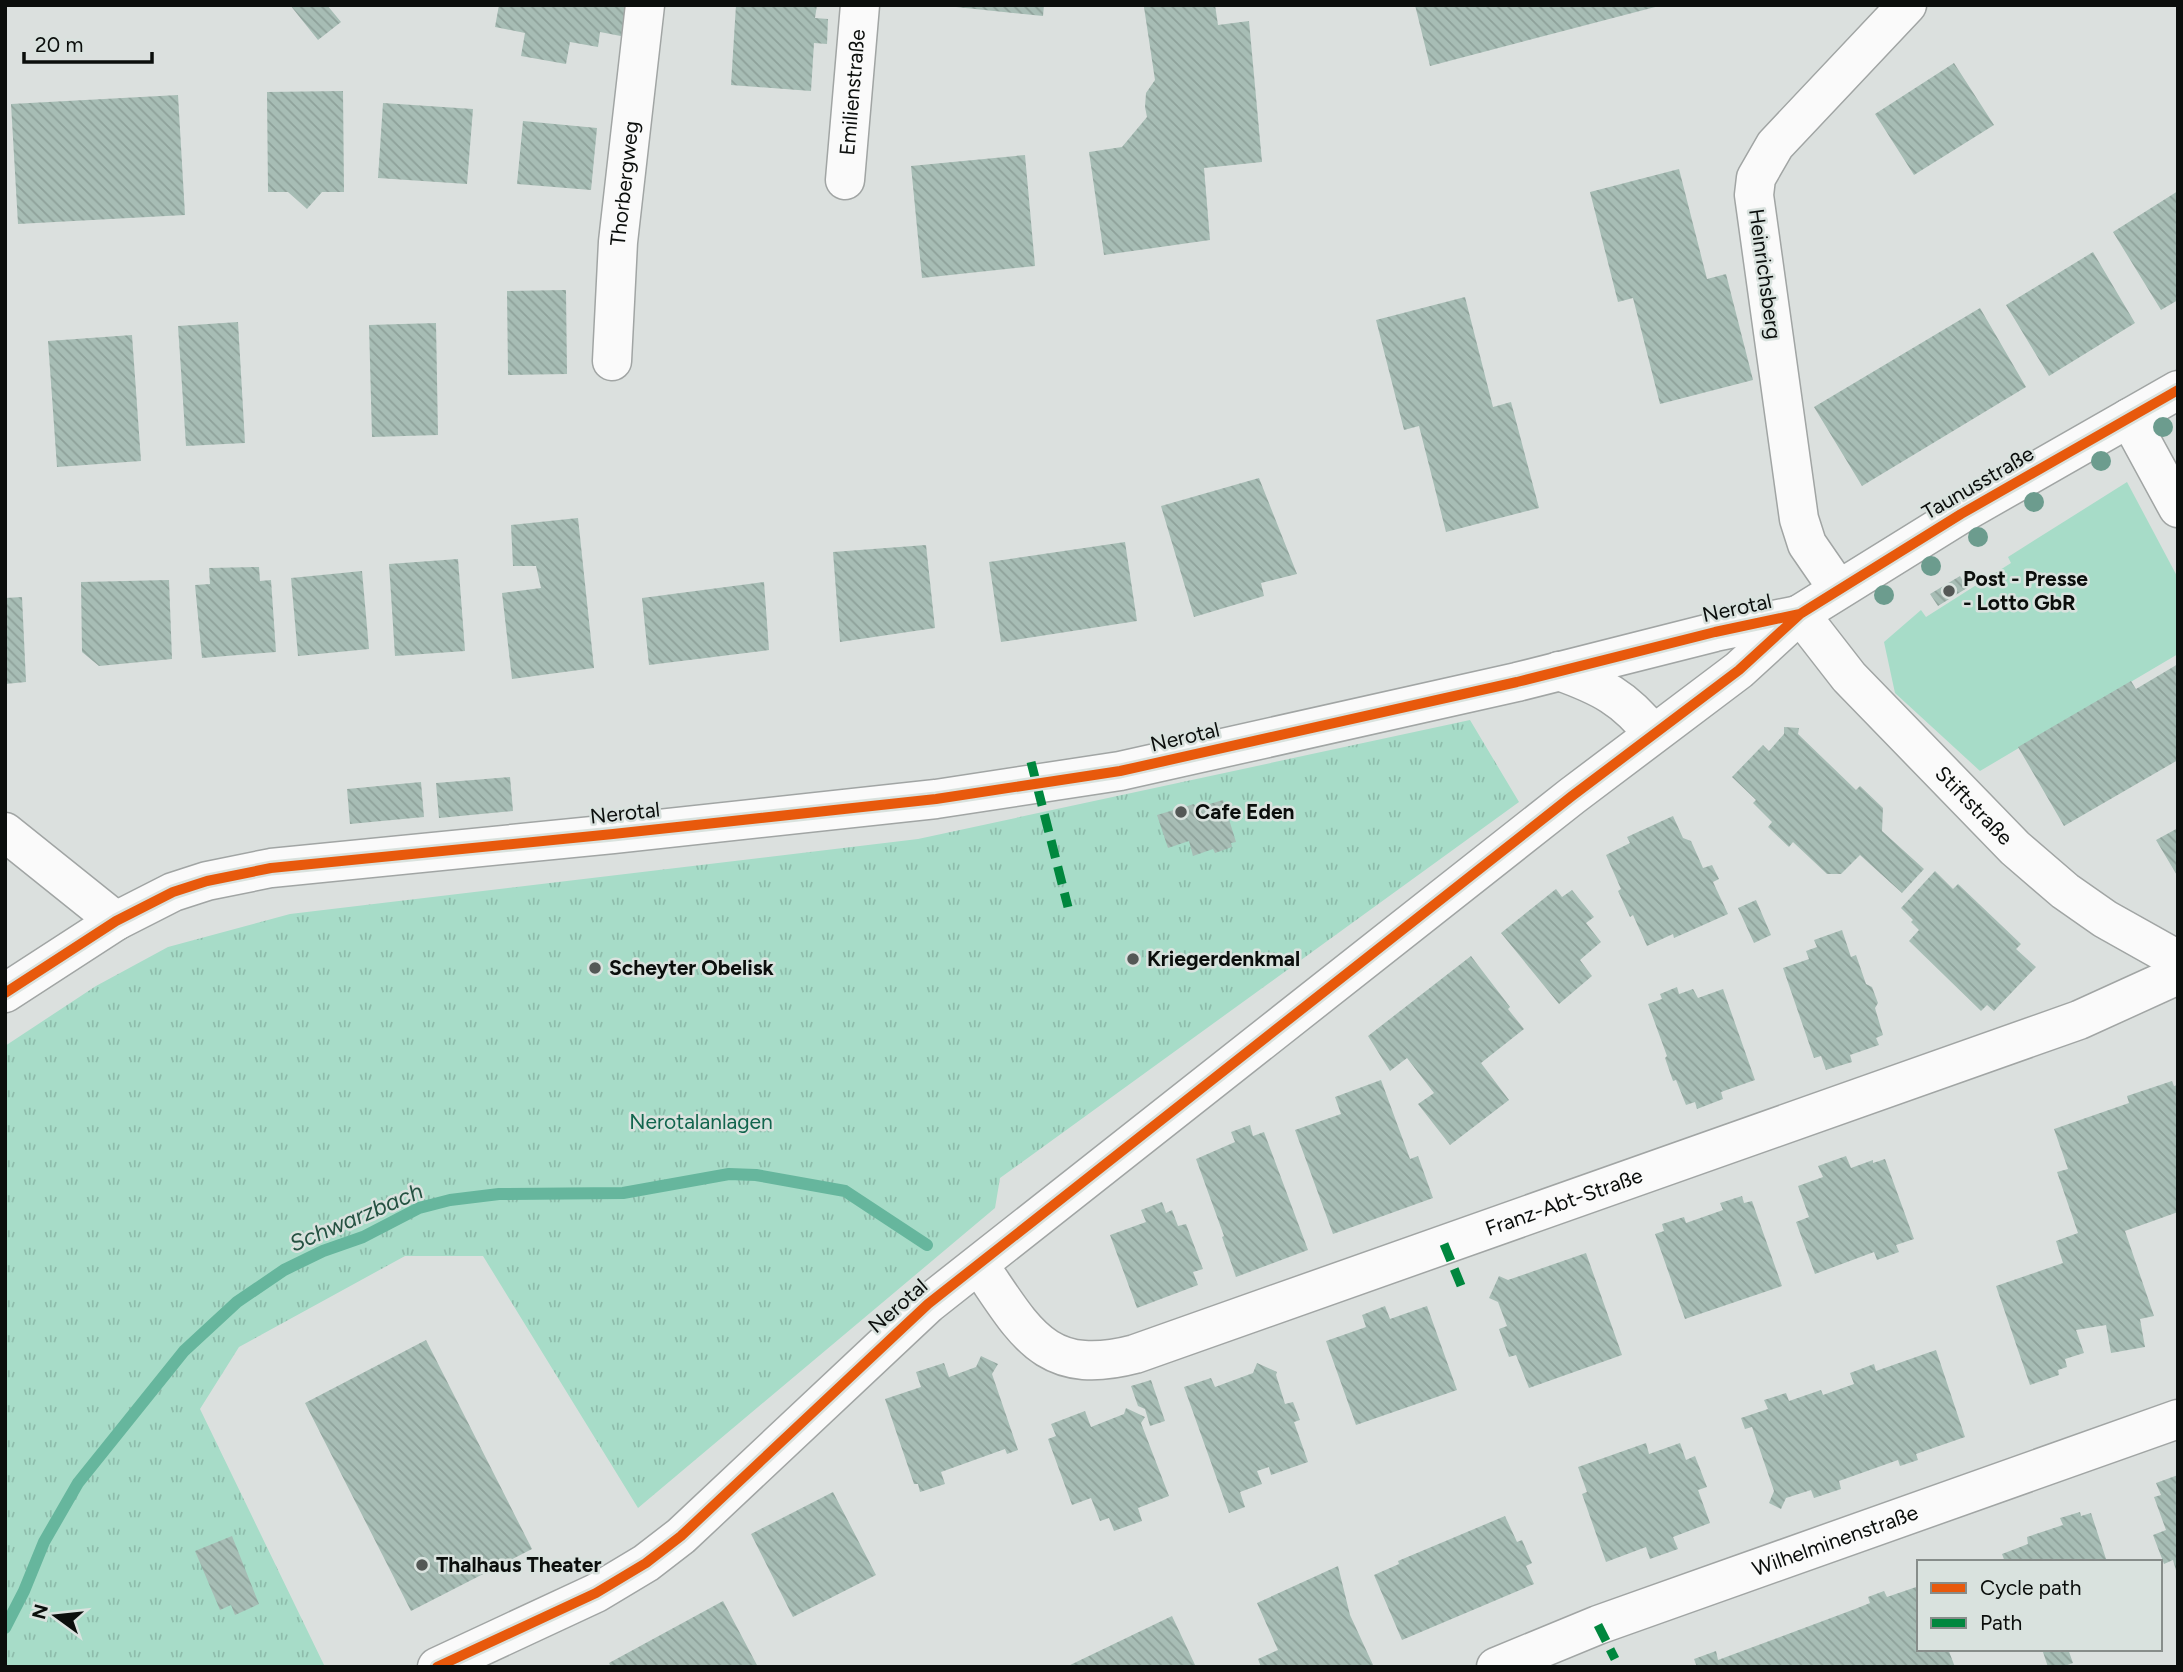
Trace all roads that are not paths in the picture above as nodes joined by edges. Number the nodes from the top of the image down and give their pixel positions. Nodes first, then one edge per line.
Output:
1 (645, 5) edge
2 (860, 5) edge
3 (1907, 5) edge
4 (845, 180) dead end
5 (612, 361) dead end
6 (2178, 390) edge
7 (2129, 418) junction
8 (2178, 508) edge
9 (1838, 589) junction
10 (1800, 614) junction
11 (1559, 671) junction
12 (1653, 734) junction
13 (5, 832) edge
14 (116, 920) junction
15 (2178, 960) edge
16 (2178, 975) edge
17 (5, 993) edge
18 (979, 1265) junction
19 (2178, 1419) edge
20 (437, 1667) edge
21 (1496, 1667) edge

1 - 5 street, Thorbergweg
2 - 4 street, Emilienstraße
3 - 9 street, Heinrichsberg
6 - 7 street, Taunusstraße
7 - 8 street
7 - 9 street, Taunusstraße
9 - 10 street, Taunusstraße
10 - 11 street, Nerotal
10 - 12 street, Nerotal
10 - 15 street, Stiftstraße
11 - 12 street
11 - 14 street, Nerotal
12 - 18 street, Nerotal
13 - 14 street
14 - 17 street, Nerotal
16 - 18 street, Franz-Abt-Straße
18 - 20 street, Nerotal
19 - 21 street, Wilhelminenstraße

